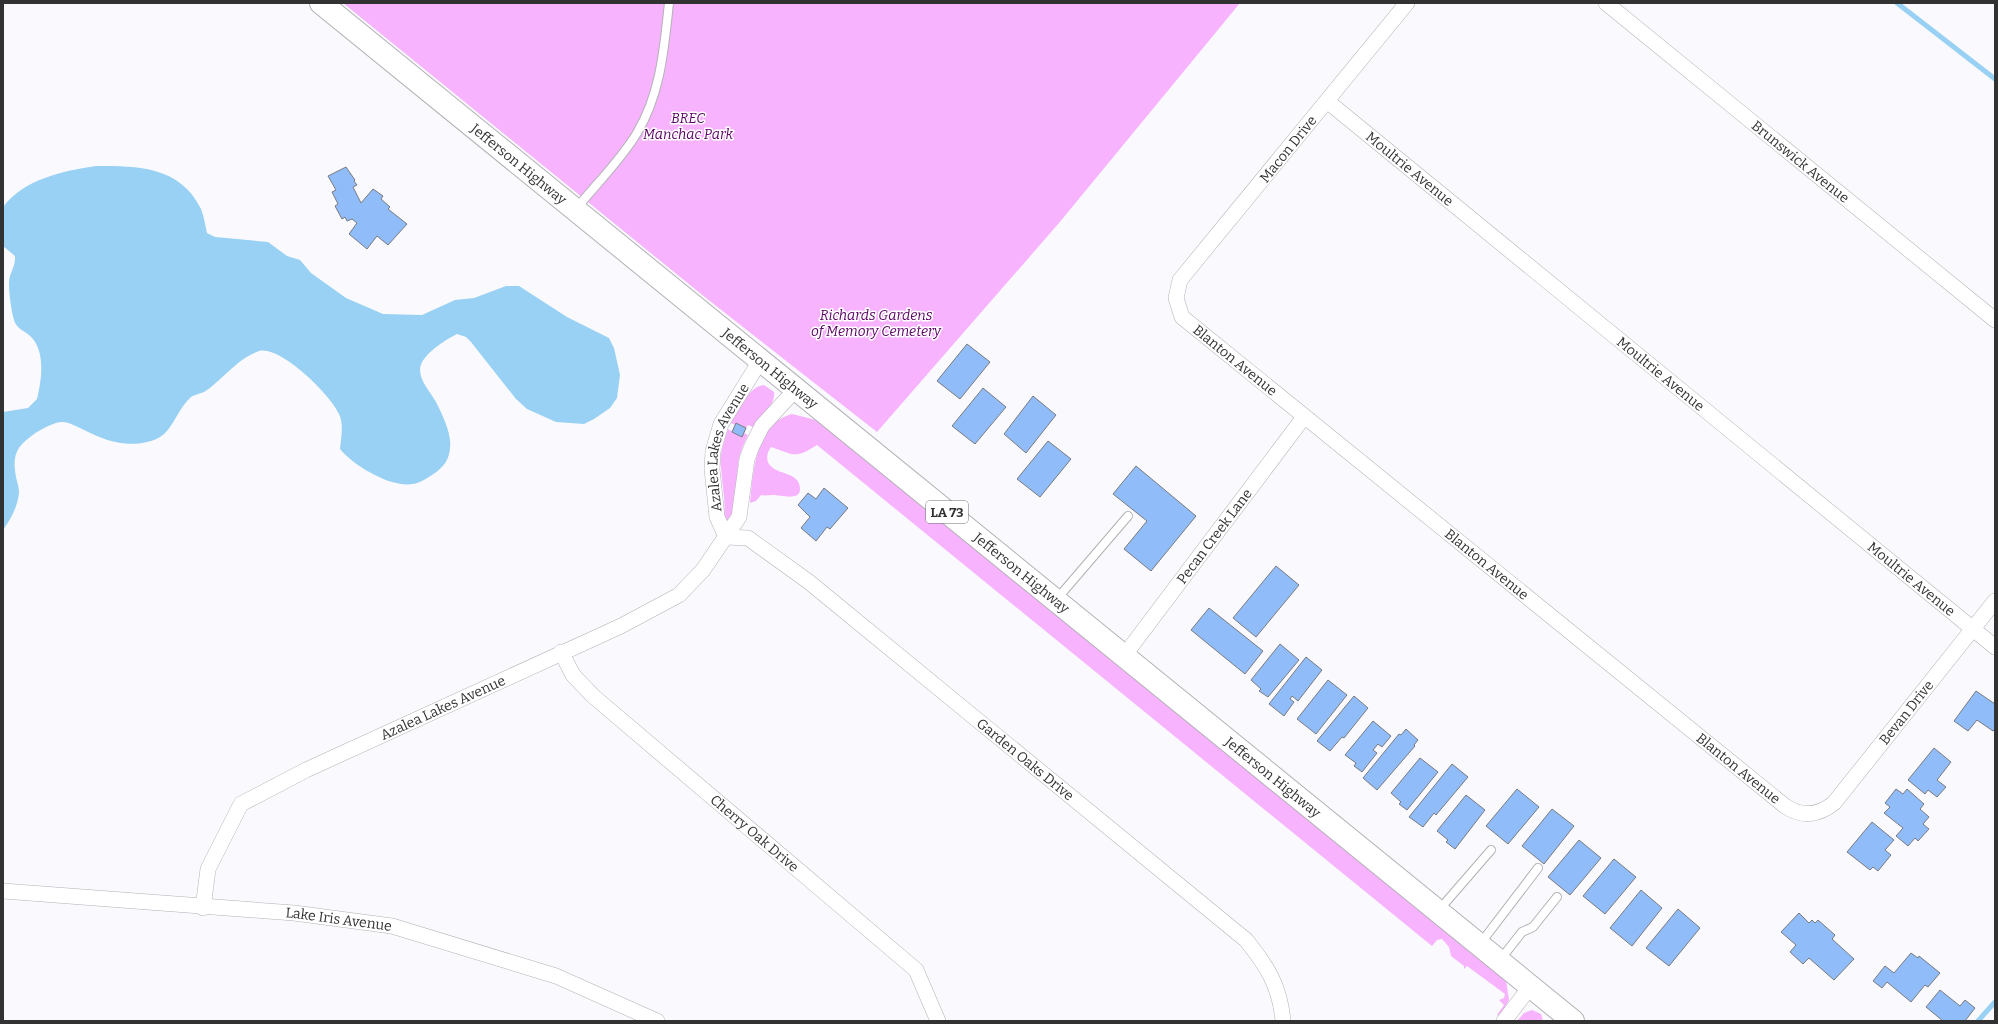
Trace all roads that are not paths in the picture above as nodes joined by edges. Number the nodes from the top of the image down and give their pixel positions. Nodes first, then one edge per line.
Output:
1 (321, 3) edge
2 (668, 3) edge
3 (1407, 3) edge
4 (1606, 3) edge
5 (1327, 101) junction
6 (576, 210) junction
7 (1176, 298) joint
8 (1995, 320) edge
9 (760, 361) junction
10 (795, 390) junction
11 (1304, 417) junction
12 (1128, 516) dead end
13 (726, 537) junction
14 (1056, 600) junction
15 (1995, 601) edge
16 (1972, 630) junction
17 (1995, 647) edge
18 (561, 652) junction
19 (1124, 656) junction
20 (1811, 814) joint
21 (1491, 850) dead end
22 (1538, 868) dead end
23 (3, 891) edge
24 (1557, 897) dead end
25 (203, 908) junction
26 (1437, 912) junction
27 (1478, 946) junction
28 (1499, 962) junction
29 (1530, 987) junction
30 (1564, 1019) edge
31 (657, 1021) edge
32 (938, 1021) edge
33 (1283, 1021) edge
34 (1504, 1021) edge

1 - 6 main road, Jefferson Highway / LA 73
2 - 6 lane
3 - 5 street, Macon Drive
4 - 8 street, Brunswick Avenue
5 - 7 street, Macon Drive
5 - 16 street, Moultrie Avenue
6 - 9 main road, Jefferson Highway / LA 73
7 - 11 street, Blanton Avenue
9 - 10 main road, Jefferson Highway / LA 73
9 - 13 street, Azalea Lakes Avenue
10 - 13 street, Azalea Lakes Avenue
10 - 14 main road, Jefferson Highway / LA 73
11 - 19 street, Pecan Creek Lane
11 - 20 street, Blanton Avenue
12 - 14 lane
13 - 18 street, Azalea Lakes Avenue
13 - 33 street, Garden Oaks Drive
14 - 19 main road, Jefferson Highway / LA 73
15 - 16 street, Bevan Drive
16 - 17 street, Moultrie Avenue
16 - 20 street, Bevan Drive
18 - 25 street, Azalea Lakes Avenue
18 - 32 street, Cherry Oak Drive
19 - 26 main road, Jefferson Highway / LA 73
21 - 26 lane
22 - 27 lane
23 - 25 street, Lake Iris Avenue
24 - 28 lane
25 - 31 street, Lake Iris Avenue
26 - 27 main road, Jefferson Highway / LA 73
27 - 28 main road, Jefferson Highway / LA 73
28 - 29 main road, Jefferson Highway / LA 73
29 - 30 main road, Jefferson Highway / LA 73
29 - 34 street

